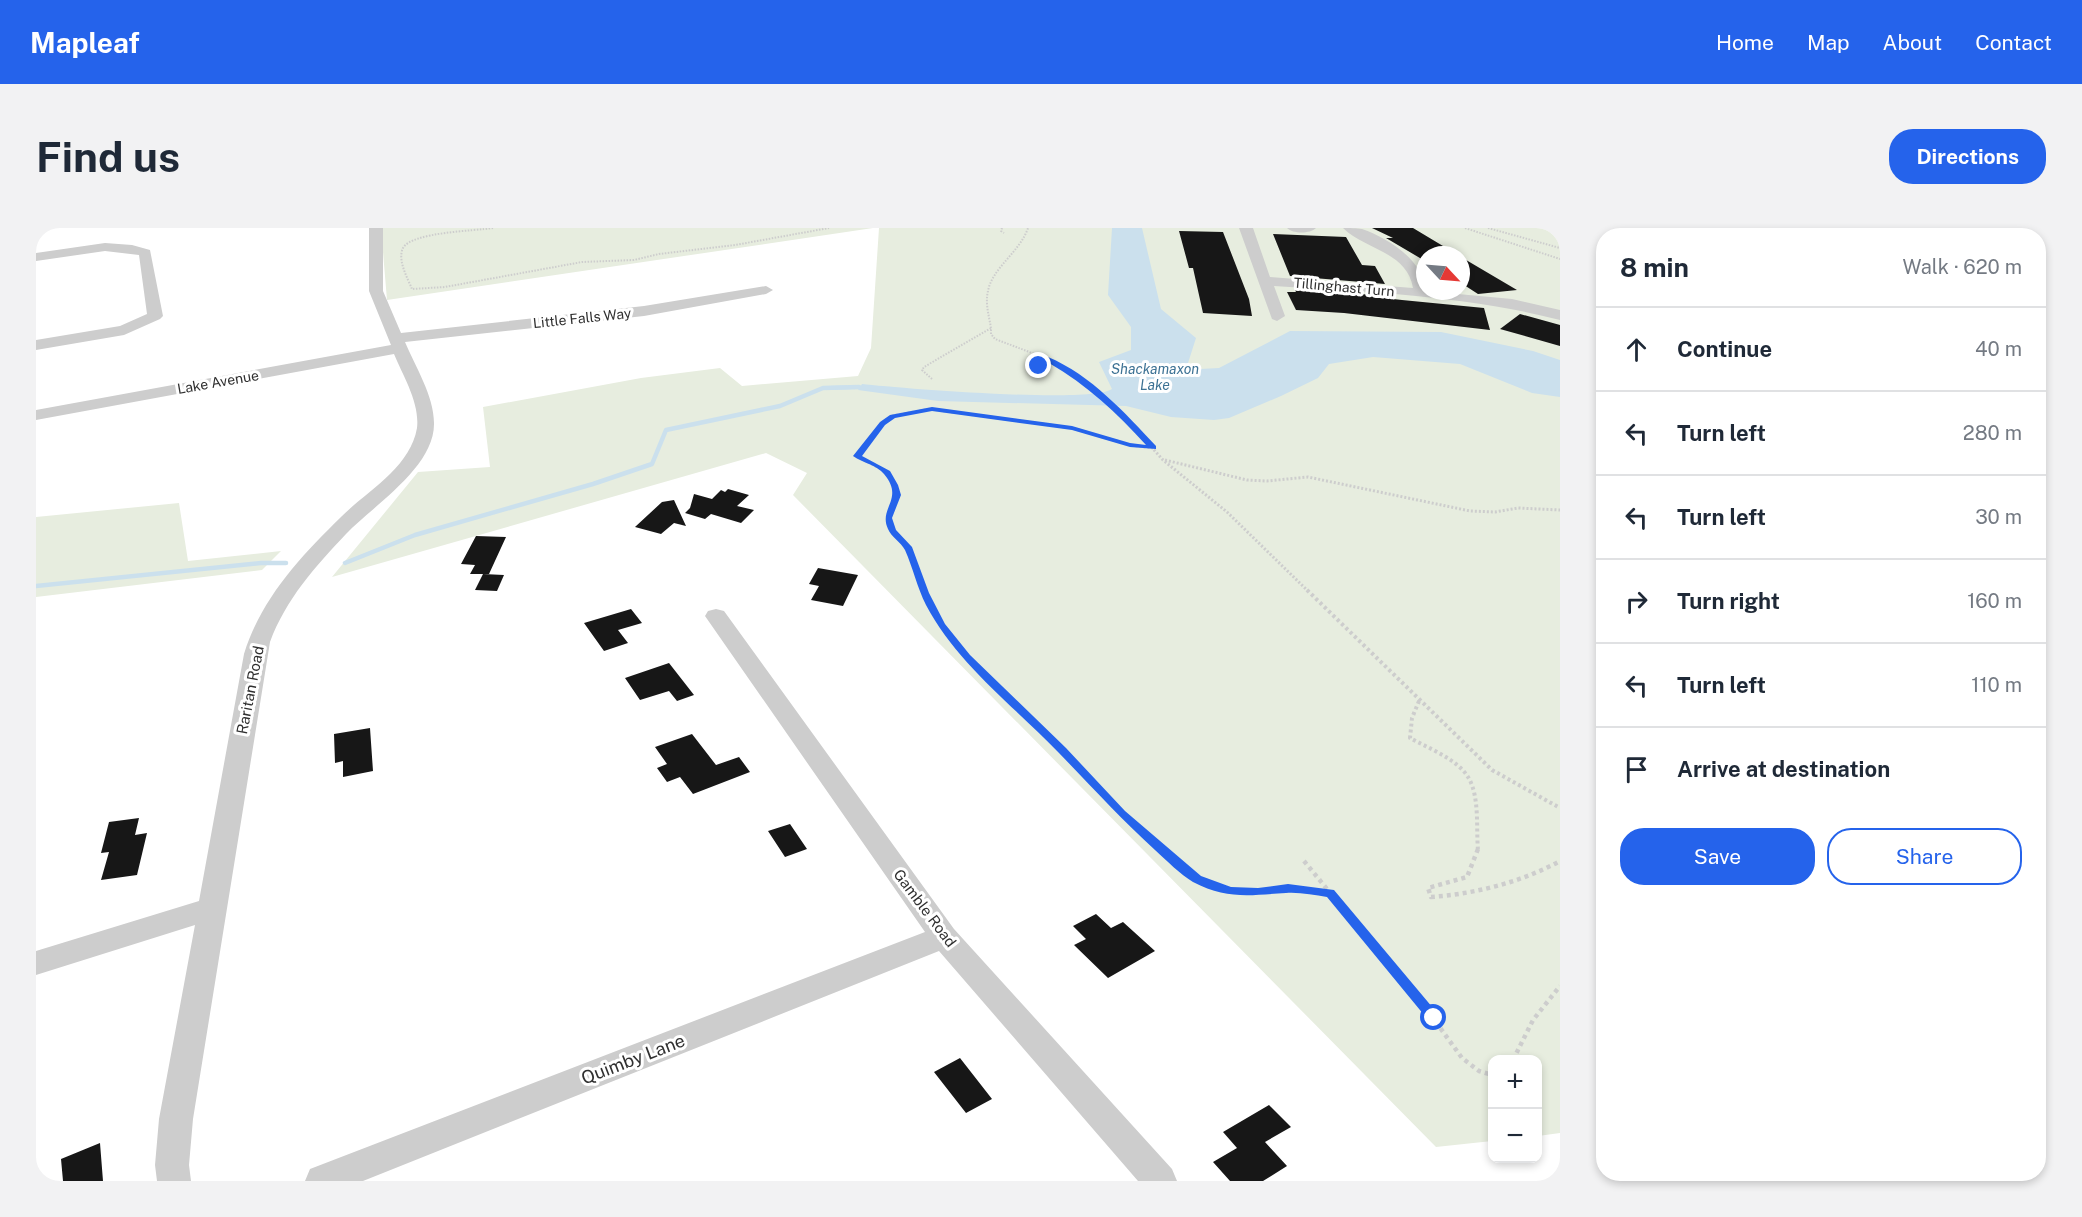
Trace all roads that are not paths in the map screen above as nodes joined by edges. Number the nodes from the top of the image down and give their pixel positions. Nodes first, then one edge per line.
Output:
1 (376, 228) edge
2 (1246, 228) edge
3 (1294, 228) edge
4 (1309, 228) edge
5 (1350, 228) edge
6 (36, 256) edge
7 (1416, 276) edge
8 (1266, 281) junction
9 (766, 290) dead end
10 (1416, 293) edge
11 (1470, 299) edge
12 (1560, 315) edge
13 (1277, 316) dead end
14 (398, 343) junction
15 (36, 345) edge
16 (36, 415) edge
17 (716, 616) dead end
18 (212, 908) junction
19 (944, 937) junction
20 (36, 963) edge
21 (174, 1181) edge
22 (322, 1181) edge
23 (1160, 1181) edge

1 - 14 street, Raritan Road
2 - 8 street
3 - 4 street
5 - 7 street, Tillinghast Turn
6 - 15 street
8 - 10 street, Tillinghast Turn
8 - 13 street
9 - 14 street, Little Falls Way
11 - 12 street, Tillinghast Turn
14 - 16 street, Lake Avenue
14 - 18 street, Raritan Road
17 - 19 street, Gamble Road
18 - 20 street
18 - 21 street, Raritan Road
19 - 22 street, Quimby Lane
19 - 23 street, Gamble Road

